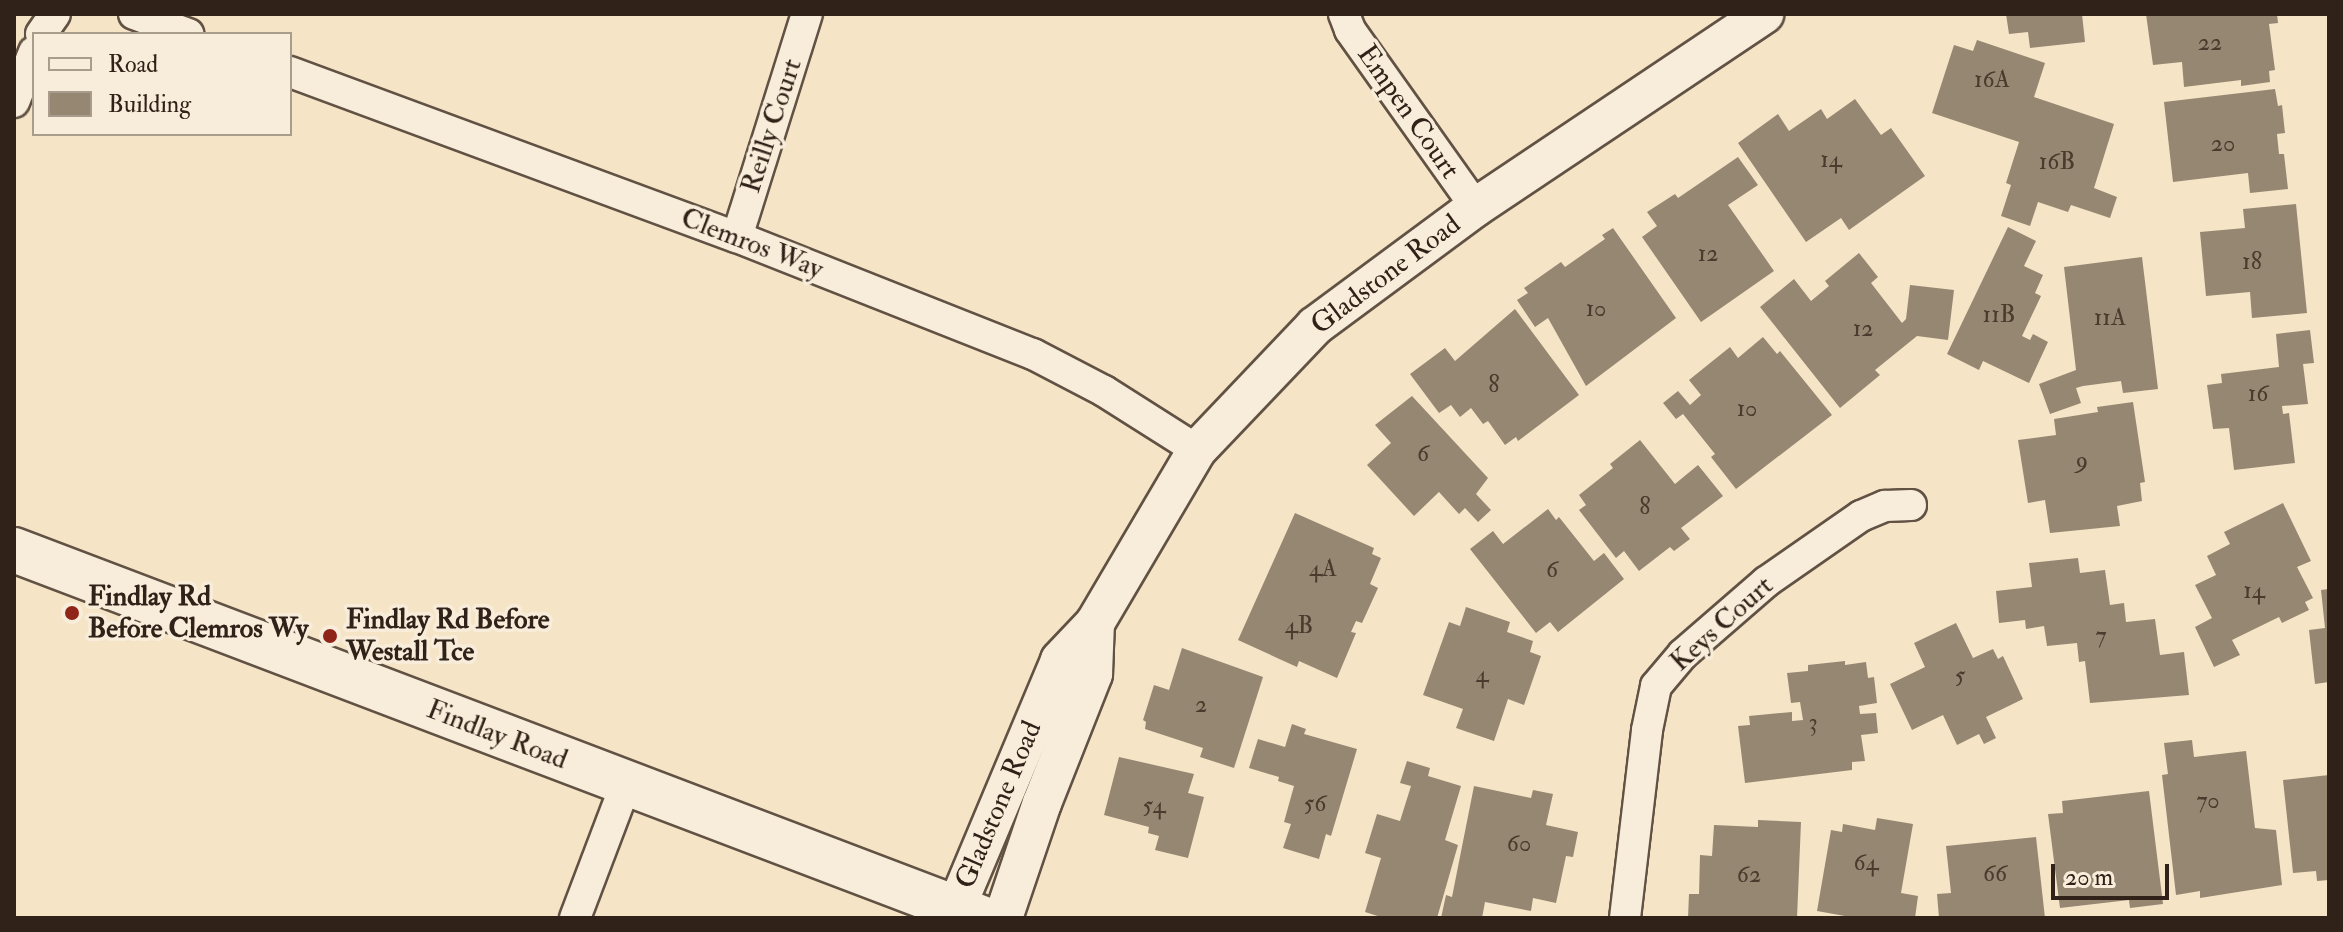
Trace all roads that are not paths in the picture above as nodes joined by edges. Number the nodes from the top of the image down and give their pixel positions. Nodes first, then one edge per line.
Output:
1 (55, 14) edge
2 (134, 14) edge
3 (807, 14) edge
4 (1344, 14) edge
5 (1764, 14) edge
6 (42, 32) edge
7 (183, 32) edge
8 (32, 57) edge
9 (292, 73) edge
10 (14, 102) edge
11 (1476, 207) junction
12 (737, 237) junction
13 (1197, 450) junction
14 (1911, 505) dead end
15 (14, 550) edge
16 (1095, 623) junction
17 (626, 784) junction
18 (969, 913) edge
19 (575, 918) edge
20 (1003, 918) edge
21 (1625, 918) edge

1 - 6 street
2 - 7 street
3 - 12 street, Reilly Court
4 - 11 street, Empen Court
5 - 11 street, Gladstone Road
8 - 10 street
9 - 12 street, Clemros Way
11 - 13 street, Gladstone Road
12 - 13 street, Clemros Way
13 - 16 street, Gladstone Road
14 - 21 street, Keys Court
15 - 17 main road, Findlay Road
16 - 18 street, Gladstone Road
16 - 20 street, Gladstone Road
17 - 18 main road, Findlay Road
17 - 19 street

